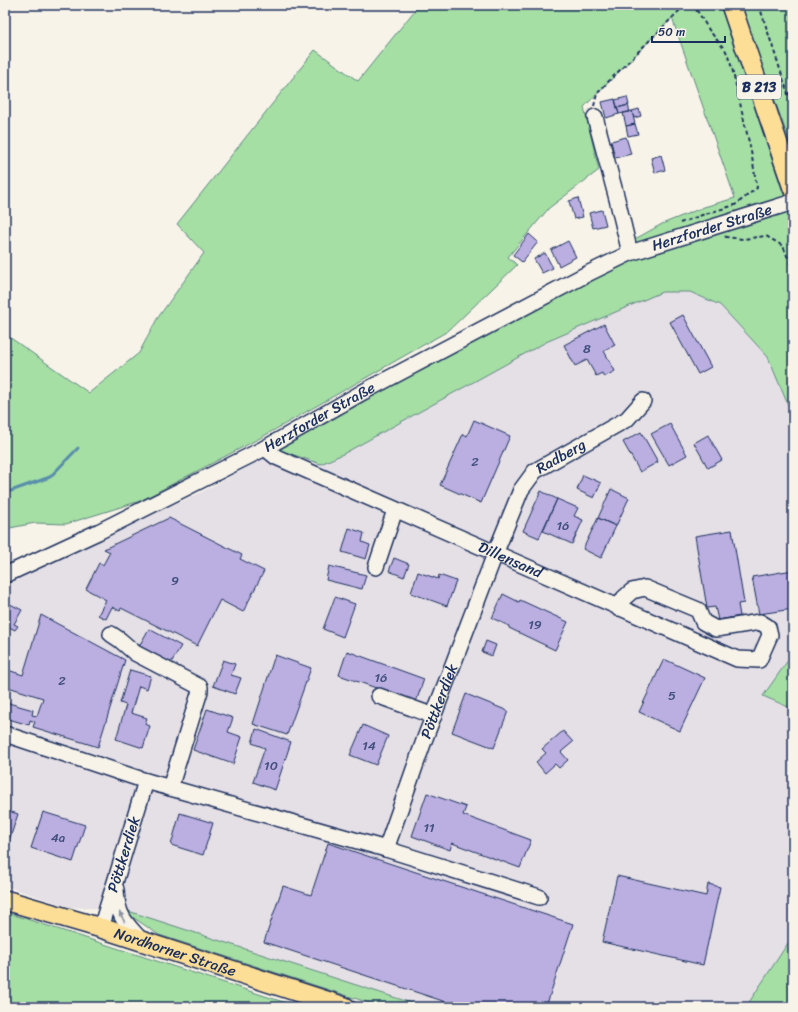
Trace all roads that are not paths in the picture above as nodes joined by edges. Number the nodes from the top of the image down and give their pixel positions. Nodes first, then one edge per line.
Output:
1 (731, 5) edge
2 (595, 117) road end
3 (793, 188) edge
4 (793, 202) edge
5 (630, 253) junction
6 (643, 401) dead end
7 (265, 448) junction
8 (395, 510) junction
9 (495, 554) junction
10 (376, 567) dead end
11 (5, 575) edge
12 (618, 608) junction
13 (111, 634) dead end
14 (379, 696) dead end
15 (434, 716) junction
16 (5, 734) edge
17 (146, 781) junction
18 (170, 788) junction
19 (386, 849) junction
20 (116, 885) junction
21 (539, 897) dead end
22 (5, 900) edge
23 (101, 928) junction
24 (143, 943) junction
25 (345, 1007) edge

1 - 3 main road, B 213
2 - 5 street, Herzforder Straße
4 - 5 street, Herzforder Straße
5 - 7 street, Herzforder Straße
6 - 9 street, Radberg
7 - 8 street, Dillensand
7 - 11 street, Herzforder Straße
8 - 9 street, Dillensand
8 - 10 street
9 - 12 street, Dillensand
9 - 15 street, Pöttkerdiek
12 - 12 street, Dillensand
13 - 18 street
14 - 15 street
15 - 19 street, Pöttkerdiek
16 - 17 street
17 - 18 street
17 - 20 street, Pöttkerdiek
18 - 19 street
19 - 21 street
20 - 23 street, Pöttkerdiek
24 -> 20 street
22 - 23 main road, Nordhorner Straße
23 - 24 main road, Nordhorner Straße
24 - 25 main road, Nordhorner Straße

